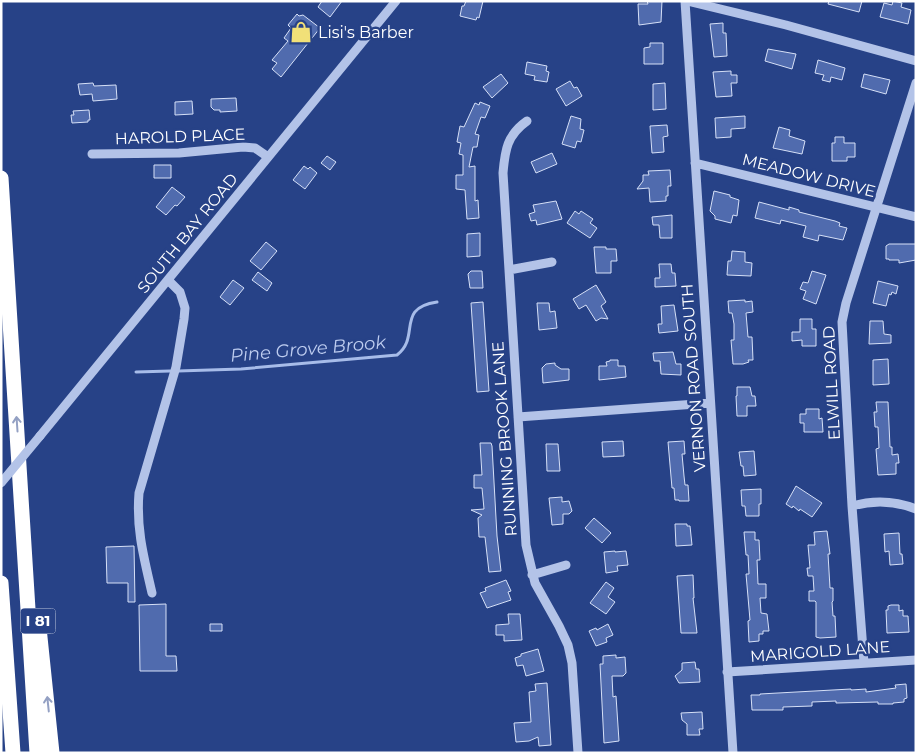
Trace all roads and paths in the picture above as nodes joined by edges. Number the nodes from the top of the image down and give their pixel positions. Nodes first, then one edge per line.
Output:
1 (396, 1) edge
2 (686, 1) edge
3 (916, 61) edge
4 (916, 83) edge
5 (527, 121) dead end
6 (92, 154) dead end
7 (268, 157) junction
8 (695, 163) junction
9 (1, 178) edge
10 (877, 207) junction
11 (916, 217) edge
12 (552, 262) dead end
13 (509, 270) junction
14 (168, 280) junction
15 (710, 404) junction
16 (518, 417) junction
17 (1, 483) edge
18 (22, 490) junction
19 (852, 506) junction
20 (916, 509) edge
21 (566, 566) dead end
22 (532, 575) junction
23 (1, 583) edge
24 (152, 593) dead end
25 (916, 660) edge
26 (864, 662) junction
27 (727, 672) junction
28 (13, 753) edge
29 (37, 753) edge
30 (52, 753) edge
31 (578, 753) edge
32 (733, 753) edge

1 - 7 street, SOUTH BAY ROAD
2 - 3 street
2 - 8 street, VERNON ROAD SOUTH
4 - 10 street, ELWILL ROAD
5 - 13 street, RUNNING BROOK LANE
6 - 7 street, HAROLD PLACE
7 - 14 street, SOUTH BAY ROAD
8 - 10 street, MEADOW DRIVE
8 - 15 street, VERNON ROAD SOUTH
18 -> 9 highway, I 81
10 - 11 street, MEADOW DRIVE
10 - 19 street, ELWILL ROAD
12 - 13 street
13 - 16 street, RUNNING BROOK LANE
14 - 17 street, SOUTH BAY ROAD, bridge
14 - 24 street
15 - 16 street
15 - 27 street, VERNON ROAD SOUTH
16 - 22 street, RUNNING BROOK LANE
18 - 29 highway
30 -> 18 highway, I 81
19 - 20 street
19 - 26 street, ELWILL ROAD
21 - 22 street
22 - 31 street, RUNNING BROOK LANE
23 - 28 highway
25 - 26 street, MARIGOLD LANE
26 - 27 street, MARIGOLD LANE
27 - 32 street, VERNON ROAD SOUTH

